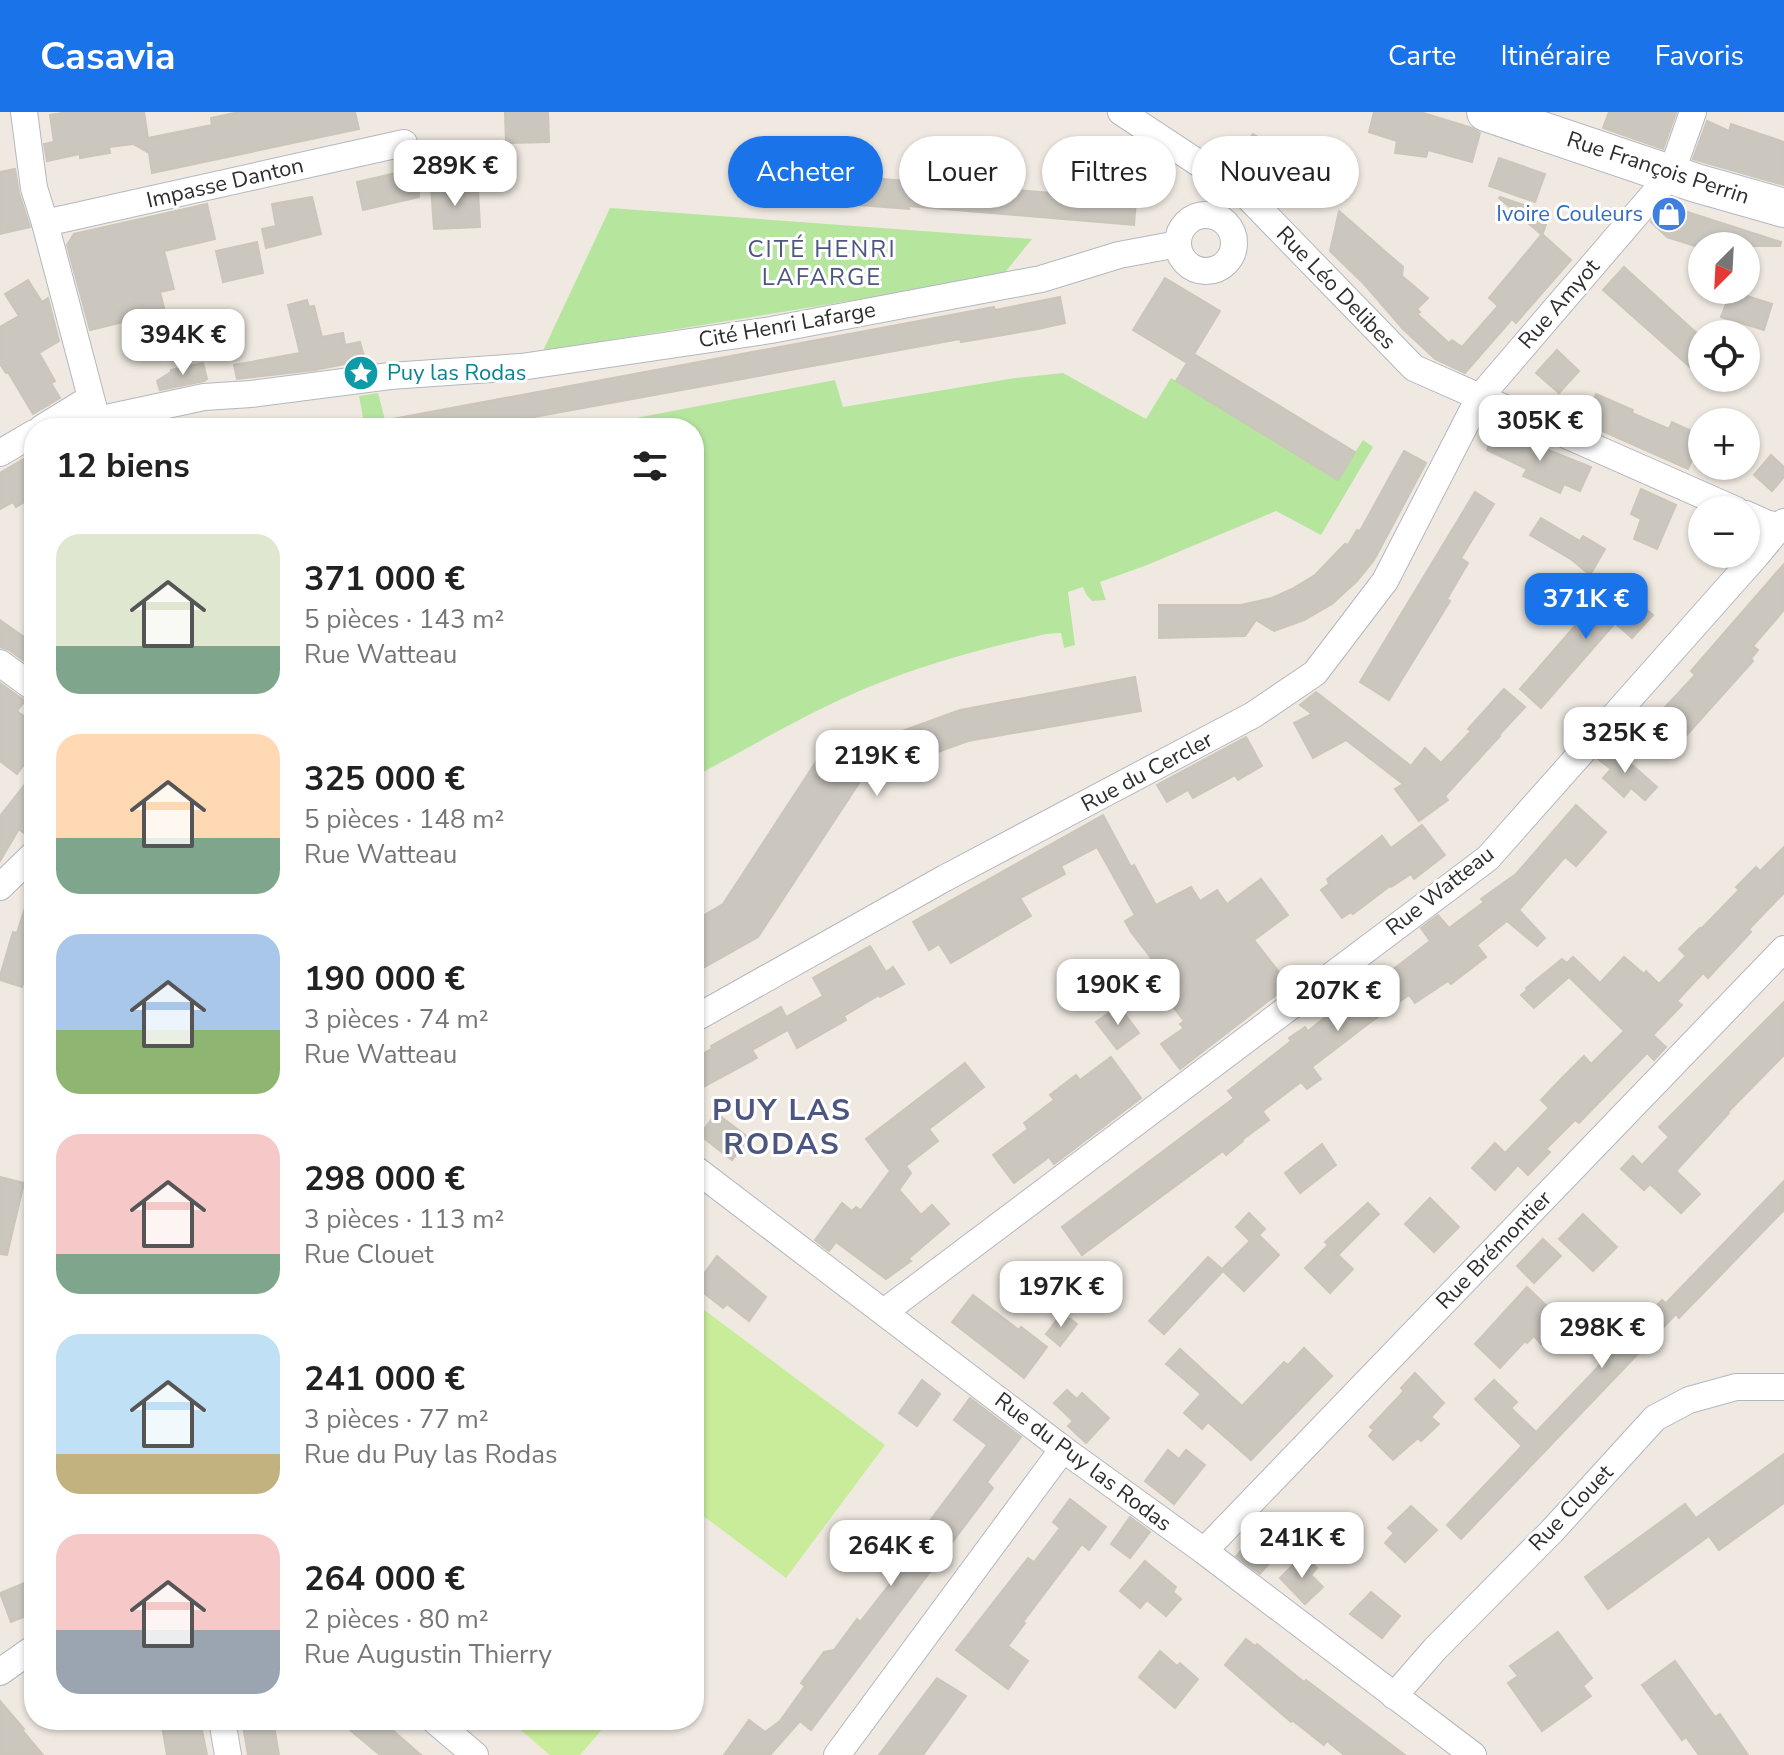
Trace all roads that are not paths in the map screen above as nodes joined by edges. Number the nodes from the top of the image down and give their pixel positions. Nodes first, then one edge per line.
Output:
1 (1121, 112) edge
2 (1486, 112) edge
3 (1693, 112) edge
4 (16, 117) edge
5 (404, 143) dead end
6 (1192, 159) edge
7 (1671, 174) junction
8 (1233, 208) edge
9 (1259, 208) edge
10 (1784, 208) edge
11 (1224, 220) junction
12 (45, 223) junction
13 (1178, 244) junction
14 (1479, 398) junction
15 (95, 416) edge
16 (58, 418) edge
17 (24, 439) edge
18 (0, 453) edge
19 (1704, 496) edge
20 (1760, 520) edge
21 (1783, 525) edge
22 (0, 663) edge
23 (24, 681) edge
24 (24, 864) edge
25 (0, 887) edge
26 (1784, 949) edge
27 (704, 1013) edge
28 (704, 1176) edge
29 (884, 1312) junction
30 (1784, 1387) edge
31 (1063, 1449) junction
32 (1204, 1551) junction
33 (24, 1655) edge
34 (0, 1672) edge
35 (1394, 1696) junction
36 (224, 1730) edge
37 (446, 1730) edge
38 (228, 1755) edge
39 (475, 1755) edge
40 (837, 1755) edge
41 (1473, 1755) edge

1 - 6 street, Rue Léo Delibes
2 - 7 main road, Rue François Perrin
3 - 7 street
4 - 12 street
5 - 12 street, Impasse Danton
7 - 10 main road, Rue François Perrin
7 - 14 street, Rue Amyot
8 - 11 street
9 - 14 street, Rue Léo Delibes
11 - 13 street
11 - 13 street
12 - 15 street
13 - 15 street, Cité Henri Lafarge
14 - 19 street, Rue Léo Delibes
14 - 27 street, Rue du Cercler
15 - 16 street, Cité Henri Lafarge
17 - 18 street
20 - 21 street
21 - 29 street, Rue Watteau
22 - 23 street
24 - 25 street
26 - 32 street, Rue Brémontier
28 - 29 street, Rue du Puy las Rodas
29 - 31 street, Rue du Puy las Rodas
30 - 35 street, Rue Clouet
31 - 32 street, Rue du Puy las Rodas
31 - 40 street
32 - 35 street, Rue du Puy las Rodas
33 - 34 street
35 - 41 street, Rue du Puy las Rodas
36 - 38 street
37 - 39 street

